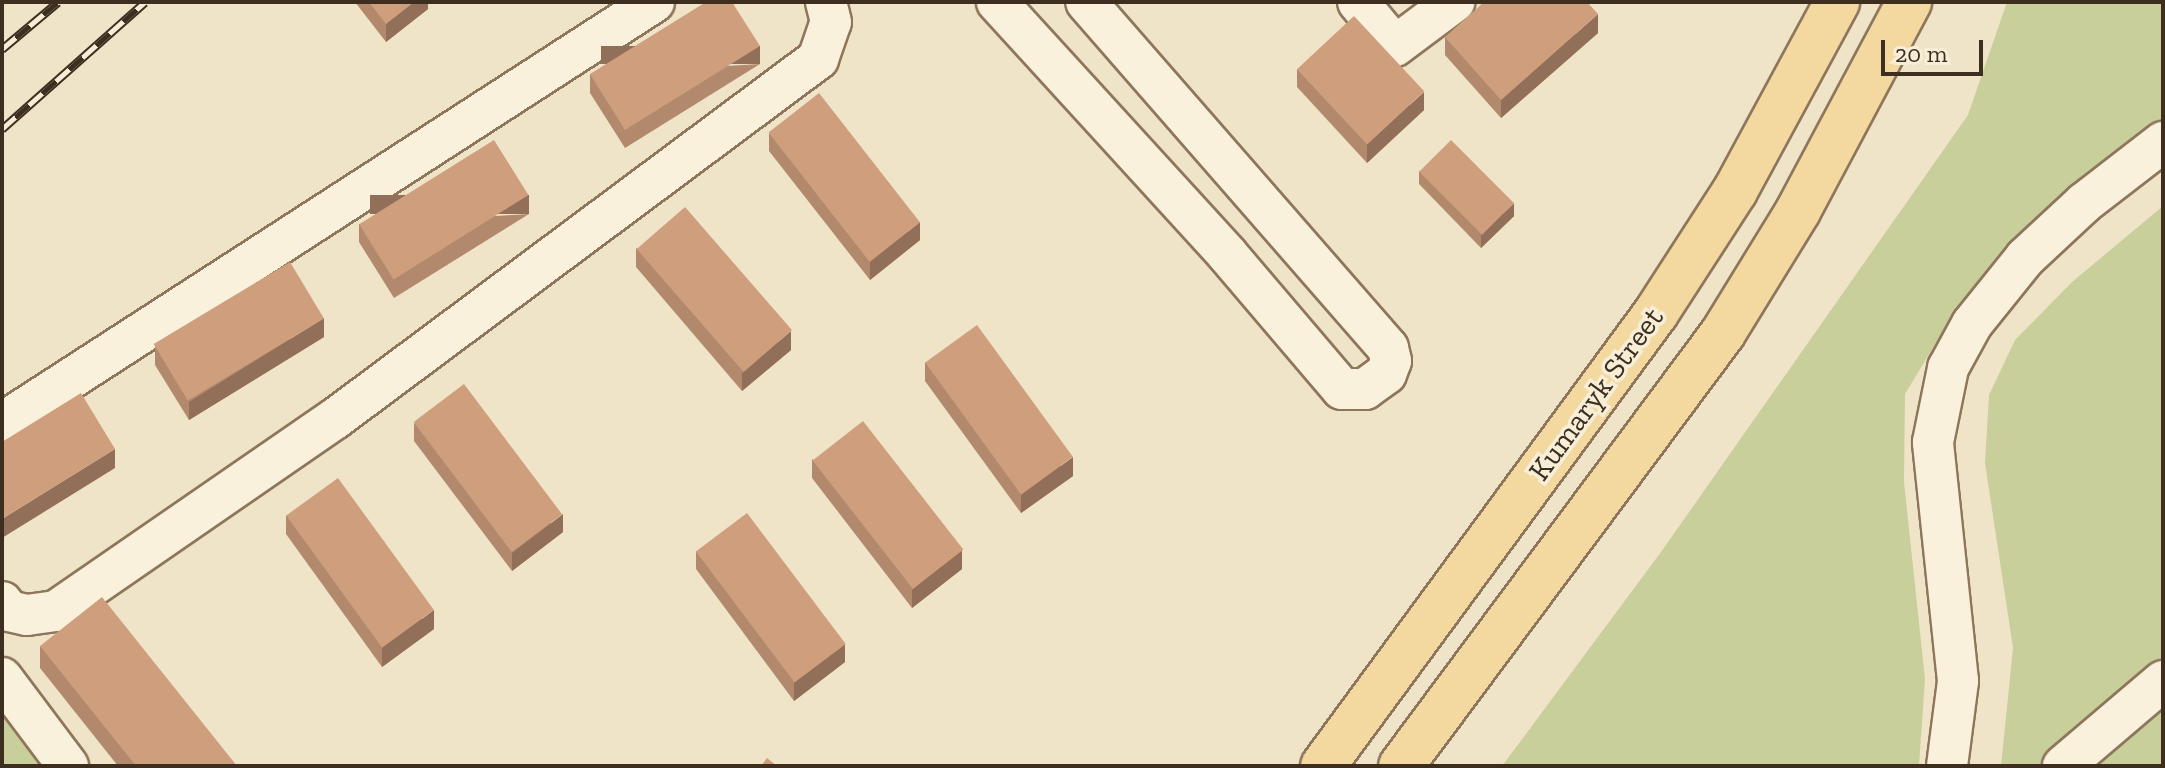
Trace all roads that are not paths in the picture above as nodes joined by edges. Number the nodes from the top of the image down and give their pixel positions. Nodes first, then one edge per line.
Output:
1 (654, 2) edge
2 (826, 2) edge
3 (997, 2) edge
4 (1086, 2) edge
5 (1358, 2) edge
6 (1454, 2) edge
7 (1837, 2) edge
8 (1909, 2) edge
9 (2163, 142) edge
10 (2163, 167) edge
11 (2, 423) edge
12 (2, 602) edge
13 (2, 678) edge
14 (2163, 681) edge
15 (68, 766) edge
16 (1323, 766) edge
17 (1401, 766) edge
18 (1947, 766) edge
19 (1969, 766) edge
20 (2063, 766) edge

1 - 11 lane
2 - 12 lane
3 - 4 lane
5 - 6 lane
7 - 16 main road, Kumaryk Street
8 - 17 main road
9 - 18 lane
10 - 19 lane
13 - 15 lane
14 - 20 lane

